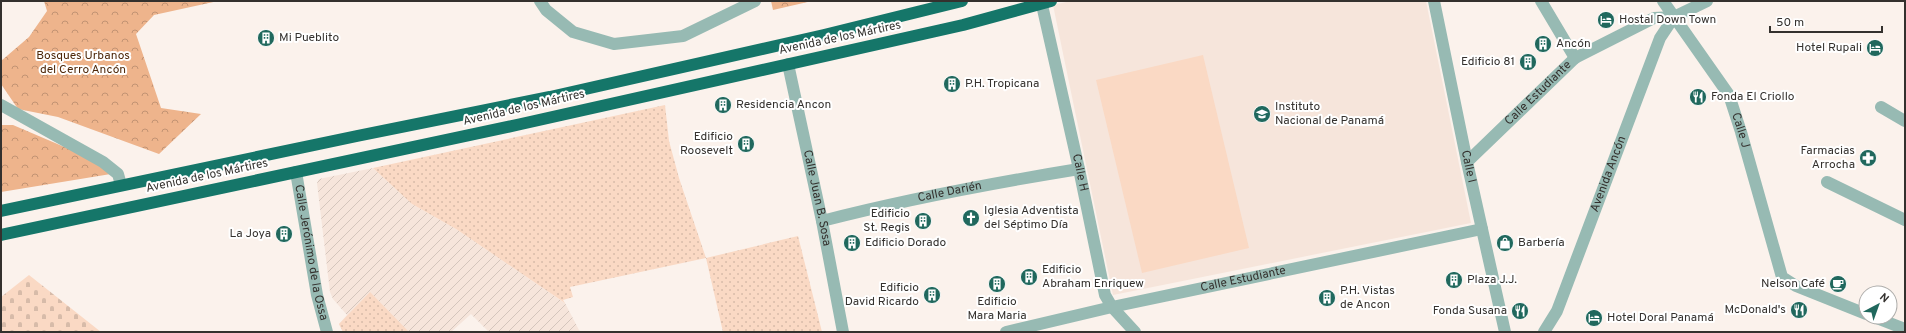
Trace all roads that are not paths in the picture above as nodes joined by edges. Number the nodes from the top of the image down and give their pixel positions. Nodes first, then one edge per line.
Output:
1 (540, 1) edge
2 (754, 1) edge
3 (962, 1) edge
4 (1059, 1) edge
5 (1434, 1) edge
6 (1541, 1) edge
7 (1663, 1) edge
8 (1707, 1) edge
9 (1046, 3) edge
10 (1674, 17) junction
11 (1575, 58) junction
12 (788, 64) junction
13 (1, 105) edge
14 (1881, 107) dead end
15 (1905, 121) edge
16 (1467, 162) junction
17 (1079, 169) junction
18 (296, 172) junction
19 (1828, 182) dead end
20 (121, 185) junction
21 (1, 211) edge
22 (1905, 220) edge
23 (822, 221) junction
24 (1482, 229) junction
25 (1, 236) edge
26 (1112, 307) junction
27 (1858, 311) edge
28 (1895, 325) edge
29 (1905, 329) edge
30 (327, 332) edge
31 (843, 332) edge
32 (1006, 332) edge
33 (1135, 332) edge
34 (1505, 332) edge
35 (1544, 332) edge

1 - 2 street
3 - 20 highway, Avenida de los Mártires
4 - 9 highway, Avenida de los Mártires
5 - 16 street, Calle I
6 - 11 street
7 - 10 street, Calle J
8 - 10 street, Calle Estudiante
9 - 12 highway, Avenida de los Mártires
9 - 17 street, Calle H
10 - 11 street, Calle Estudiante
10 - 27 street, Calle J
10 - 35 street, Avenida Ancón
11 - 16 street, Calle Estudiante
12 - 18 highway, Avenida de los Mártires
12 - 23 street, Calle Juan B. Sosa
13 - 20 street
14 - 15 street
16 - 24 street, Calle I
17 - 23 street, Calle Darién
17 - 26 street, Calle H
18 - 25 highway, Avenida de los Mártires
18 - 30 street, Calle Jerónimo de la Ossa
19 - 22 street
20 - 21 highway, Avenida de los Mártires
23 - 31 street, Calle Juan B. Sosa
24 - 26 street, Calle Estudiante
24 - 34 street, Calle I
26 - 32 street, Calle Estudiante
26 - 33 street, Calle H
28 - 29 street

